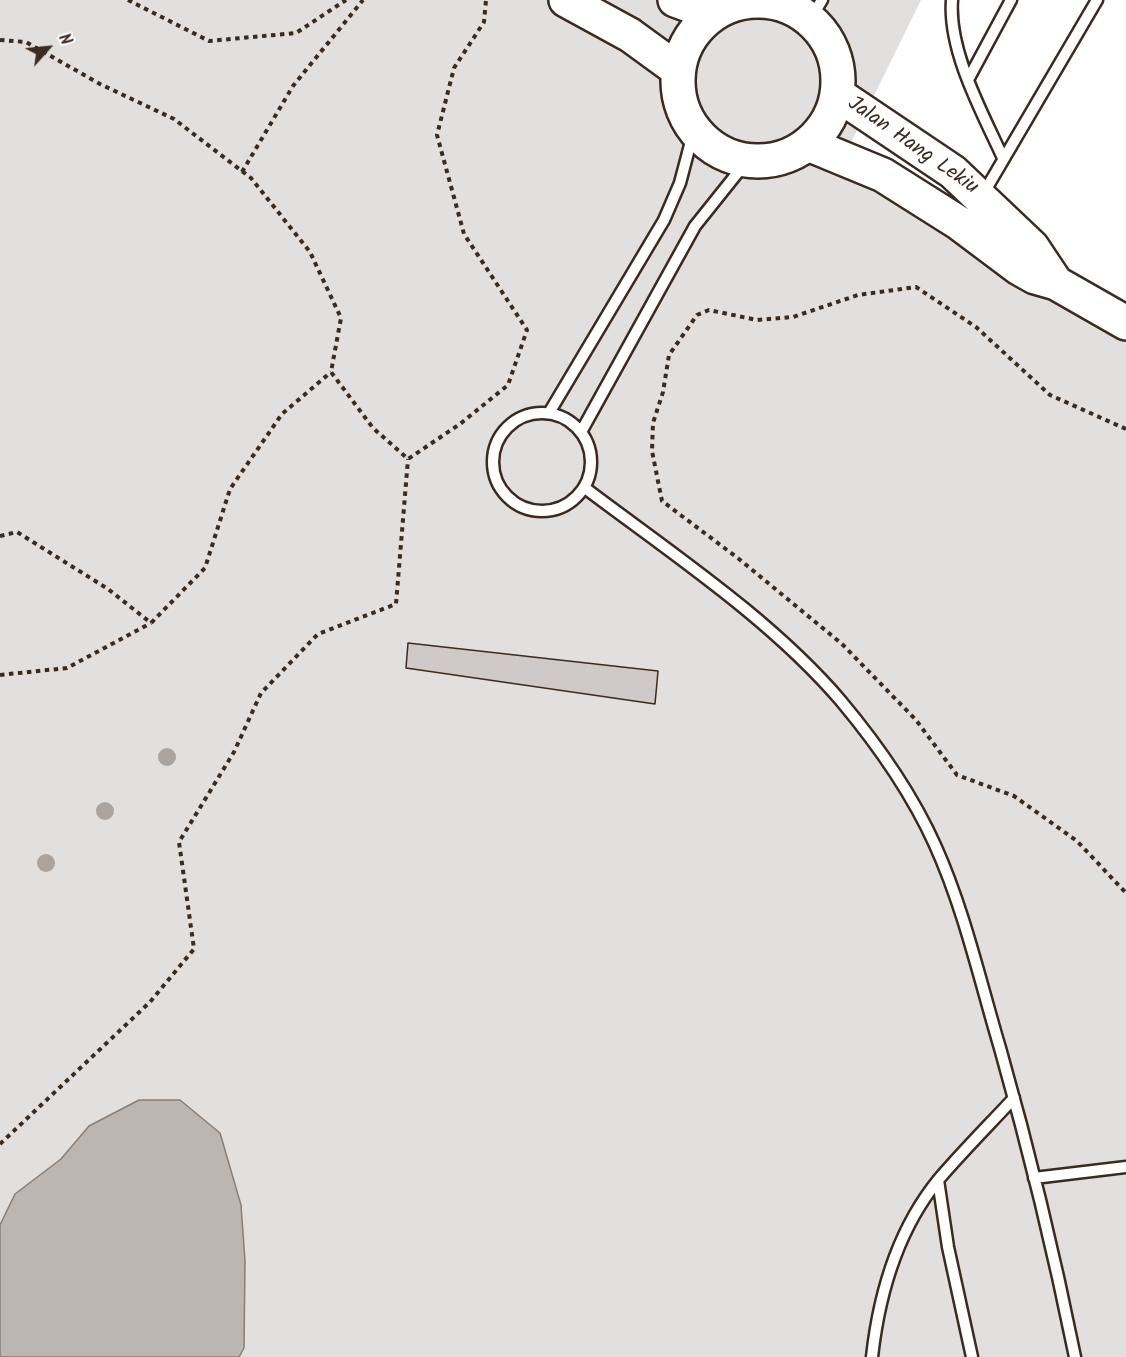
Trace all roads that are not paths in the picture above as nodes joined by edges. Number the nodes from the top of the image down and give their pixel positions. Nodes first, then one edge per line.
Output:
1 (566, 0) edge
2 (675, 0) edge
3 (952, 0) edge
4 (1011, 0) edge
5 (1097, 0) edge
6 (780, 2) edge
7 (816, 10) edge
8 (713, 14) junction
9 (678, 70) junction
10 (969, 78) junction
11 (837, 94) junction
12 (694, 130) junction
13 (808, 144) junction
14 (1003, 158) junction
15 (747, 161) junction
16 (982, 196) junction
17 (1056, 282) junction
18 (1126, 323) edge
19 (549, 413) junction
20 (581, 432) junction
21 (585, 488) junction
22 (1014, 1098) junction
23 (1126, 1167) edge
24 (1034, 1178) junction
25 (938, 1180) junction
26 (872, 1357) edge
27 (972, 1357) edge
28 (1075, 1357) edge

1 - 9 highway
2 - 8 highway
3 - 10 lane
4 - 10 lane
5 - 14 lane
6 - 7 highway
6 - 8 highway
7 - 11 highway
8 - 9 highway
9 - 12 highway
10 - 14 lane
11 - 13 highway
11 - 16 highway, Jalan Hang Lekiu
12 - 15 highway
12 - 19 lane
13 - 15 highway
13 - 17 highway, Jalan Hang Lekiu
14 - 16 lane
15 - 20 lane
16 - 17 highway, Jalan Hang Lekiu
17 - 18 highway, Jalan Hang Lekiu
19 - 20 lane
19 - 21 lane
20 - 21 lane
21 - 22 lane
22 - 24 lane
22 - 25 lane
23 - 24 lane
24 - 28 lane
25 - 26 lane
25 - 27 lane

